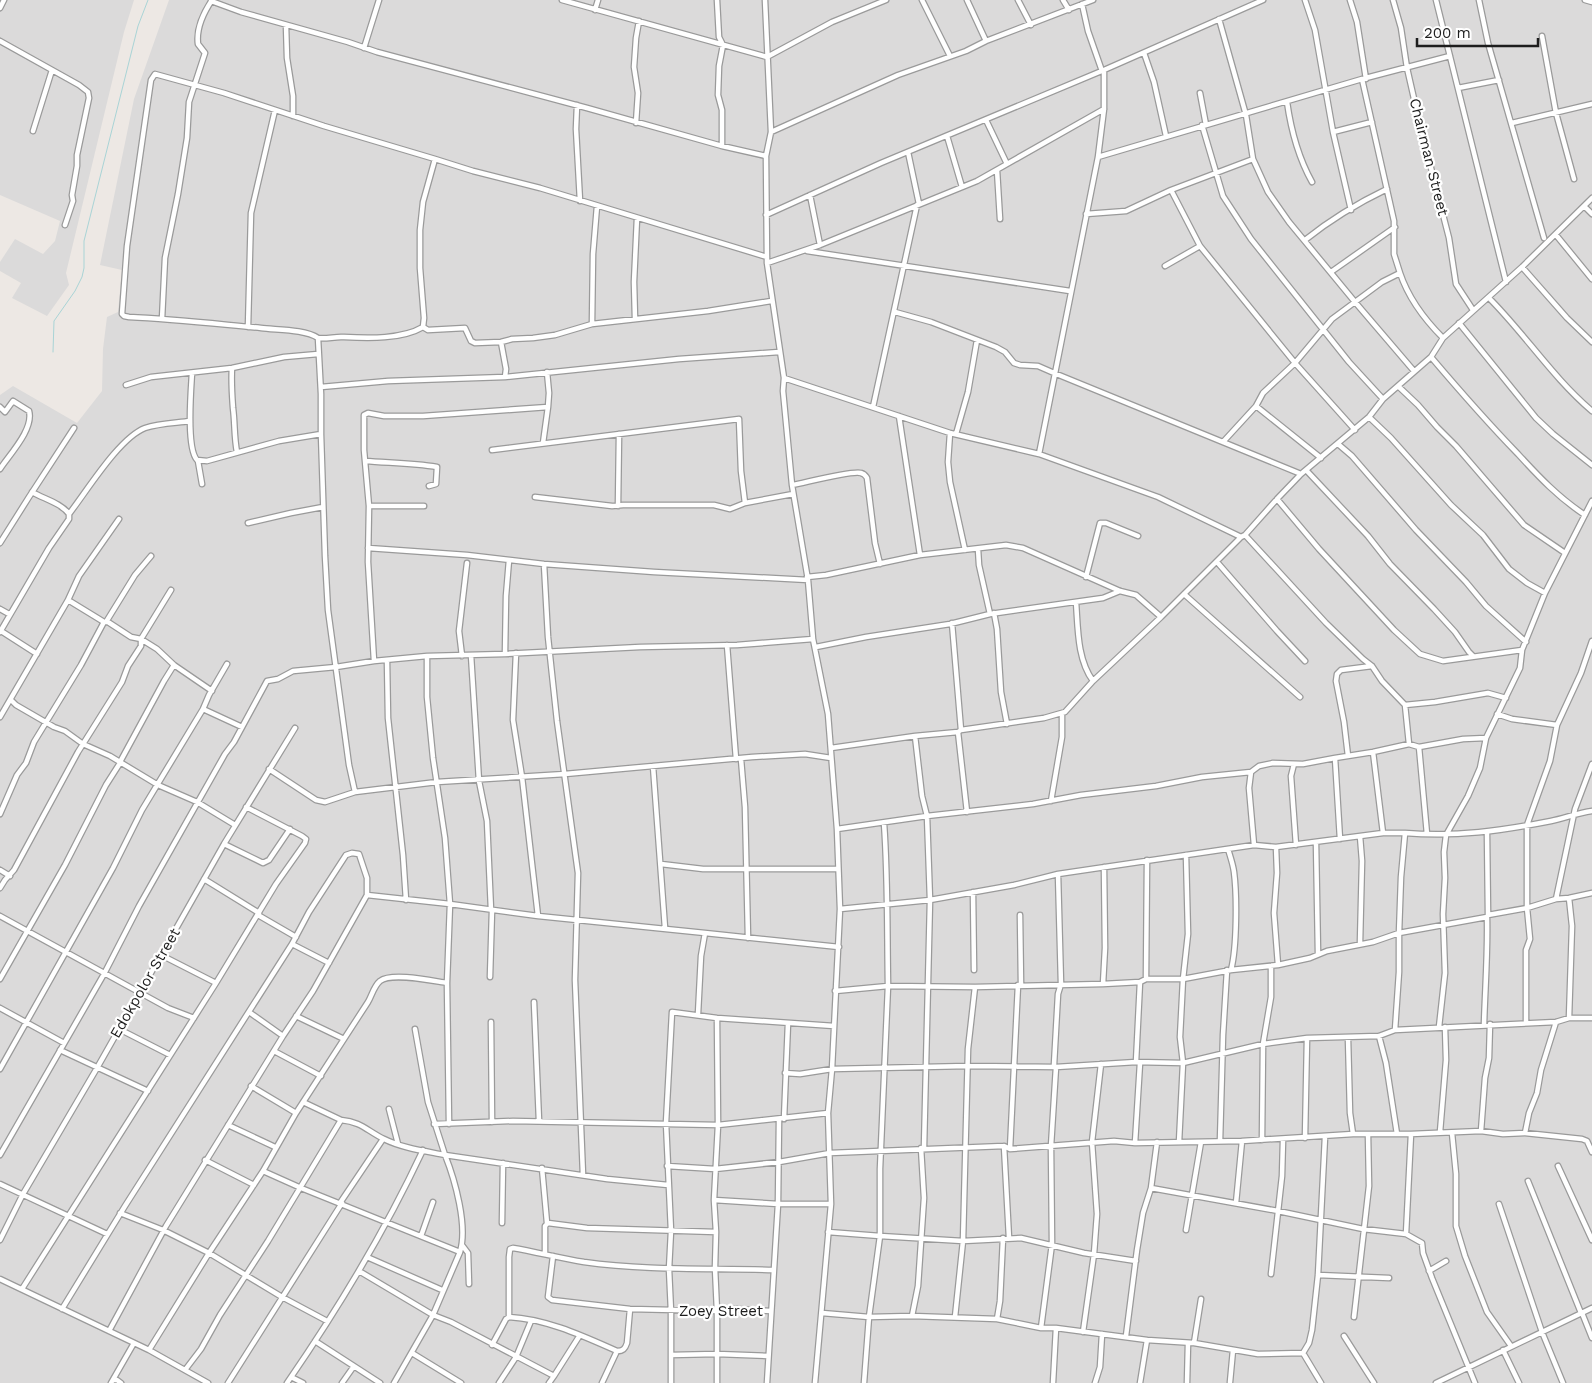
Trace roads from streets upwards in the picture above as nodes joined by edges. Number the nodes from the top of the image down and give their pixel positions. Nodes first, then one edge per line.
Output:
1 (4, 0) edge
2 (211, 0) edge
3 (379, 0) edge
4 (562, 0) edge
5 (598, 0) edge
6 (717, 0) edge
7 (765, 0) edge
8 (886, 0) edge
9 (922, 0) edge
10 (967, 0) edge
11 (1018, 0) edge
12 (1062, 0) edge
13 (1093, 0) edge
14 (1263, 0) edge
15 (1305, 0) edge
16 (1350, 0) edge
17 (1393, 0) edge
18 (1436, 0) edge
19 (1479, 0) edge
20 (1585, 0) edge
21 (876, 2) edge
22 (1592, 2) edge
23 (1082, 4) junction
24 (0, 8) edge
25 (595, 10) junction
26 (1069, 10) junction
27 (1219, 19) junction
28 (639, 21) junction
29 (1031, 25) junction
30 (286, 26) junction
31 (1542, 36) dead end
32 (986, 41) junction
33 (0, 42) edge
34 (723, 45) junction
35 (364, 48) junction
36 (1144, 53) junction
37 (950, 56) junction
38 (1450, 56) junction
39 (767, 57) junction
40 (1407, 68) junction
41 (52, 70) junction
42 (1103, 71) junction
43 (1364, 79) junction
44 (1499, 80) junction
45 (196, 85) junction
46 (1458, 88) junction
47 (1326, 90) junction
48 (1200, 93) dead end
49 (1287, 102) junction
50 (1592, 104) edge
51 (577, 105) junction
52 (1104, 109) junction
53 (275, 110) junction
54 (1556, 113) junction
55 (1246, 115) junction
56 (294, 116) junction
57 (986, 120) junction
58 (1372, 122) junction
59 (636, 123) junction
60 (1512, 123) junction
61 (1204, 125) junction
62 (33, 131) dead end
63 (771, 132) junction
64 (1333, 132) junction
65 (947, 136) junction
66 (1166, 136) junction
67 (722, 146) junction
68 (908, 152) junction
69 (766, 156) junction
70 (1098, 157) junction
71 (435, 159) junction
72 (1253, 159) junction
73 (1007, 164) junction
74 (997, 170) junction
75 (1215, 173) junction
76 (1574, 179) dead end
77 (1312, 182) dead end
78 (962, 187) junction
79 (1171, 190) junction
80 (1387, 190) junction
81 (810, 195) junction
82 (1592, 198) edge
83 (580, 201) junction
84 (918, 204) junction
85 (597, 206) junction
86 (1584, 206) junction
87 (1351, 210) junction
88 (1086, 214) junction
89 (1592, 214) edge
90 (766, 215) junction
91 (638, 218) junction
92 (1000, 218) dead end
93 (65, 225) dead end
94 (1395, 228) junction
95 (1556, 235) junction
96 (1544, 238) dead end
97 (1304, 240) junction
98 (820, 245) junction
99 (1200, 246) junction
100 (805, 251) junction
101 (767, 260) junction
102 (1165, 266) dead end
103 (904, 267) junction
104 (1522, 267) junction
105 (1331, 272) junction
106 (1400, 273) junction
107 (1592, 279) edge
108 (1506, 282) junction
109 (1070, 291) junction
110 (1489, 298) junction
111 (771, 301) junction
112 (1355, 302) junction
113 (1473, 310) junction
114 (895, 312) junction
115 (162, 319) junction
116 (635, 319) junction
117 (1459, 323) junction
118 (592, 324) junction
119 (248, 327) junction
120 (423, 327) junction
121 (1322, 330) junction
122 (318, 338) junction
123 (1443, 338) junction
124 (977, 340) junction
125 (501, 342) junction
126 (1592, 342) edge
127 (779, 352) junction
128 (318, 354) junction
129 (1431, 357) junction
130 (1295, 363) junction
131 (232, 368) junction
132 (1414, 371) junction
133 (547, 372) junction
134 (192, 373) junction
135 (1054, 373) junction
136 (505, 377) junction
137 (784, 378) junction
138 (126, 385) dead end
139 (321, 387) junction
140 (1399, 387) junction
141 (1383, 399) junction
142 (1256, 406) junction
143 (0, 407) edge
144 (548, 407) junction
145 (874, 407) junction
146 (1592, 411) edge
147 (899, 416) junction
148 (1369, 417) junction
149 (190, 421) junction
150 (74, 428) dead end
151 (1355, 430) junction
152 (950, 433) junction
153 (321, 434) junction
154 (618, 434) junction
155 (956, 434) junction
156 (1223, 442) junction
157 (543, 443) junction
158 (1338, 444) junction
159 (492, 450) dead end
160 (237, 452) junction
161 (1038, 454) junction
162 (1321, 458) junction
163 (198, 460) junction
164 (364, 461) junction
165 (1592, 465) edge
166 (0, 469) edge
167 (1306, 470) junction
168 (1301, 474) junction
169 (202, 484) dead end
170 (792, 485) junction
171 (429, 486) dead end
172 (32, 492) junction
173 (793, 494) junction
174 (535, 497) dead end
175 (1277, 499) junction
176 (1592, 501) edge
177 (745, 503) junction
178 (369, 506) junction
179 (424, 506) dead end
180 (618, 506) junction
181 (323, 507) junction
182 (69, 514) junction
183 (1585, 515) junction
184 (119, 519) dead end
185 (248, 523) dead end
186 (1138, 536) dead end
187 (1243, 536) junction
188 (0, 543) edge
189 (368, 548) junction
190 (965, 550) junction
191 (978, 550) junction
192 (1565, 553) junction
193 (920, 555) junction
194 (150, 556) dead end
195 (509, 560) junction
196 (1216, 562) junction
197 (467, 563) dead end
198 (544, 564) junction
199 (880, 564) junction
200 (1086, 577) junction
201 (807, 578) junction
202 (171, 590) dead end
203 (1120, 591) junction
204 (1545, 593) junction
205 (1184, 594) junction
206 (68, 600) junction
207 (1076, 602) junction
208 (0, 609) edge
209 (9, 614) junction
210 (992, 614) junction
211 (1161, 617) junction
212 (105, 622) junction
213 (952, 623) junction
214 (0, 631) edge
215 (141, 639) junction
216 (813, 639) junction
217 (1592, 641) edge
218 (1526, 642) junction
219 (727, 645) junction
220 (816, 648) junction
221 (1522, 650) junction
222 (550, 651) junction
223 (516, 653) junction
224 (38, 654) junction
225 (505, 654) junction
226 (472, 655) junction
227 (427, 656) junction
228 (462, 656) junction
229 (1474, 656) junction
230 (387, 660) junction
231 (374, 661) junction
232 (1305, 661) dead end
233 (227, 664) dead end
234 (174, 665) junction
235 (1372, 666) junction
236 (336, 667) junction
237 (1093, 681) junction
238 (212, 691) junction
239 (1300, 698) dead end
240 (1506, 698) junction
241 (11, 700) junction
242 (1405, 705) junction
243 (204, 709) junction
244 (1062, 713) junction
245 (1497, 714) junction
246 (0, 717) edge
247 (47, 722) junction
248 (1007, 724) junction
249 (1557, 725) junction
250 (242, 727) junction
251 (295, 728) dead end
252 (959, 731) junction
253 (915, 736) junction
254 (1486, 738) junction
255 (83, 744) junction
256 (1409, 744) junction
257 (831, 748) junction
258 (1419, 748) junction
259 (1373, 752) junction
260 (1348, 756) junction
261 (831, 758) junction
262 (1335, 758) junction
263 (738, 759) junction
264 (120, 762) junction
265 (1294, 764) junction
266 (1592, 764) edge
267 (653, 766) junction
268 (269, 770) junction
269 (1251, 772) junction
270 (565, 774) junction
271 (522, 777) junction
272 (479, 781) junction
273 (437, 782) junction
274 (158, 785) junction
275 (396, 788) junction
276 (355, 792) junction
277 (1051, 801) junction
278 (197, 802) junction
279 (246, 807) junction
280 (1592, 811) edge
281 (966, 812) junction
282 (0, 814) edge
283 (1574, 814) junction
284 (927, 816) junction
285 (884, 822) junction
286 (1527, 825) junction
287 (235, 826) junction
288 (290, 829) junction
289 (836, 829) junction
290 (1384, 833) junction
291 (1405, 833) junction
292 (1487, 833) junction
293 (1426, 834) junction
294 (1446, 835) junction
295 (1360, 836) junction
296 (1340, 839) junction
297 (1316, 842) junction
298 (224, 844) junction
299 (1254, 845) junction
300 (1296, 845) junction
301 (1276, 847) junction
302 (1228, 849) junction
303 (1186, 855) junction
304 (1147, 860) junction
305 (661, 864) junction
306 (1104, 867) junction
307 (838, 869) junction
308 (0, 870) edge
309 (746, 870) junction
310 (1058, 874) junction
311 (10, 876) junction
312 (204, 879) junction
313 (0, 888) edge
314 (973, 892) junction
315 (1592, 892) edge
316 (367, 895) junction
317 (1569, 898) junction
318 (1556, 899) junction
319 (406, 900) junction
320 (930, 900) junction
321 (450, 904) junction
322 (887, 904) junction
323 (1527, 908) junction
324 (840, 909) junction
325 (492, 910) junction
326 (259, 914) junction
327 (1020, 914) dead end
328 (0, 916) edge
329 (538, 916) junction
330 (1487, 916) junction
331 (576, 919) junction
332 (1444, 926) junction
333 (665, 928) junction
334 (28, 930) junction
335 (705, 933) junction
336 (1399, 933) junction
337 (296, 937) junction
338 (748, 938) junction
339 (1360, 943) junction
340 (292, 944) junction
341 (839, 947) junction
342 (65, 953) junction
343 (1318, 954) junction
344 (161, 955) junction
345 (329, 964) junction
346 (1271, 966) junction
347 (1278, 966) junction
348 (974, 970) dead end
349 (1229, 970) junction
350 (104, 974) junction
351 (490, 977) dead end
352 (0, 979) edge
353 (1146, 979) junction
354 (1183, 979) junction
355 (1140, 982) junction
356 (216, 983) junction
357 (447, 983) junction
358 (1061, 984) junction
359 (1103, 984) junction
360 (1020, 985) junction
361 (888, 986) junction
362 (928, 987) junction
363 (974, 987) junction
364 (835, 991) junction
365 (140, 992) junction
366 (534, 1002) dead end
367 (0, 1008) edge
368 (249, 1012) junction
369 (698, 1014) junction
370 (296, 1016) junction
371 (194, 1018) junction
372 (717, 1018) junction
373 (1569, 1018) junction
374 (1592, 1018) edge
375 (490, 1022) dead end
376 (1556, 1022) junction
377 (25, 1023) junction
378 (788, 1023) junction
379 (1526, 1023) junction
380 (1490, 1024) junction
381 (1484, 1025) junction
382 (834, 1026) junction
383 (1439, 1027) junction
384 (1446, 1027) junction
385 (415, 1029) dead end
386 (119, 1030) junction
387 (1395, 1030) junction
388 (283, 1036) junction
389 (1379, 1036) junction
390 (1307, 1038) junction
391 (1348, 1038) junction
392 (344, 1040) junction
393 (64, 1043) junction
394 (1263, 1044) junction
395 (60, 1050) junction
396 (274, 1051) junction
397 (1223, 1053) junction
398 (170, 1055) junction
399 (1138, 1062) junction
400 (1183, 1063) junction
401 (1100, 1064) junction
402 (968, 1066) junction
403 (1014, 1066) junction
404 (1055, 1066) junction
405 (926, 1067) junction
406 (97, 1068) junction
407 (0, 1069) edge
408 (832, 1069) junction
409 (884, 1069) junction
410 (785, 1073) junction
411 (321, 1076) junction
412 (251, 1086) junction
413 (148, 1091) junction
414 (303, 1102) junction
415 (389, 1109) dead end
416 (828, 1113) junction
417 (296, 1114) junction
418 (782, 1119) junction
419 (341, 1120) junction
420 (539, 1121) junction
421 (492, 1122) junction
422 (580, 1122) junction
423 (434, 1124) junction
424 (449, 1124) junction
425 (666, 1124) junction
426 (228, 1125) junction
427 (718, 1125) junction
428 (1481, 1131) junction
429 (1440, 1132) junction
430 (1452, 1133) junction
431 (1525, 1133) junction
432 (1353, 1134) junction
433 (1368, 1134) junction
434 (1397, 1134) junction
435 (1412, 1134) junction
436 (1325, 1137) junction
437 (1305, 1138) junction
438 (383, 1139) junction
439 (1262, 1140) junction
440 (1282, 1140) junction
441 (1220, 1141) junction
442 (1242, 1141) junction
443 (1092, 1142) junction
444 (1157, 1142) junction
445 (1179, 1142) junction
446 (1201, 1142) junction
447 (1135, 1143) junction
448 (398, 1144) junction
449 (1004, 1146) junction
450 (1051, 1146) junction
451 (276, 1147) junction
452 (966, 1147) junction
453 (922, 1148) junction
454 (1010, 1148) junction
455 (423, 1150) junction
456 (882, 1150) junction
457 (1592, 1152) edge
458 (830, 1153) junction
459 (0, 1155) edge
460 (445, 1155) junction
461 (205, 1160) junction
462 (779, 1162) junction
463 (503, 1163) junction
464 (667, 1166) junction
465 (1558, 1166) dead end
466 (542, 1168) junction
467 (715, 1169) junction
468 (263, 1171) junction
469 (583, 1175) junction
470 (1528, 1181) dead end
471 (0, 1184) edge
472 (254, 1185) junction
473 (668, 1185) junction
474 (301, 1188) junction
475 (1151, 1188) junction
476 (23, 1194) junction
477 (1193, 1195) junction
478 (714, 1200) junction
479 (433, 1202) dead end
480 (341, 1203) junction
481 (1236, 1203) junction
482 (778, 1204) junction
483 (831, 1204) junction
484 (1499, 1204) dead end
485 (1278, 1211) junction
486 (120, 1213) junction
487 (69, 1215) junction
488 (1321, 1221) junction
489 (387, 1222) junction
490 (502, 1223) dead end
491 (547, 1223) junction
492 (1363, 1229) junction
493 (163, 1230) junction
494 (1186, 1230) dead end
495 (671, 1231) junction
496 (716, 1232) junction
497 (828, 1232) junction
498 (107, 1234) junction
499 (1406, 1234) junction
500 (421, 1236) junction
501 (880, 1236) junction
502 (920, 1238) junction
503 (1003, 1238) junction
504 (1009, 1238) junction
505 (0, 1240) edge
506 (1592, 1240) edge
507 (963, 1241) junction
508 (1052, 1244) junction
509 (462, 1245) junction
510 (460, 1252) junction
511 (209, 1253) junction
512 (544, 1254) junction
513 (1094, 1254) junction
514 (552, 1256) junction
515 (367, 1257) junction
516 (1136, 1261) junction
517 (1446, 1261) dead end
518 (714, 1268) junction
519 (669, 1269) junction
520 (774, 1270) junction
521 (359, 1271) junction
522 (1429, 1271) junction
523 (1271, 1274) dead end
524 (1318, 1275) junction
525 (247, 1276) junction
526 (1359, 1276) junction
527 (1389, 1278) dead end
528 (0, 1279) edge
529 (469, 1284) dead end
530 (22, 1290) junction
531 (442, 1290) junction
532 (282, 1297) junction
533 (1201, 1299) dead end
534 (1592, 1308) edge
535 (62, 1309) junction
536 (630, 1309) junction
537 (671, 1311) junction
538 (717, 1311) junction
539 (770, 1311) junction
540 (822, 1313) junction
541 (1581, 1313) junction
542 (433, 1315) junction
543 (912, 1316) junction
544 (509, 1317) junction
545 (869, 1317) junction
546 (956, 1317) junction
547 (1354, 1317) dead end
548 (997, 1319) junction
549 (327, 1320) junction
550 (531, 1321) junction
551 (1041, 1328) junction
552 (1056, 1328) junction
553 (109, 1331) junction
554 (1083, 1332) junction
555 (1542, 1332) junction
556 (1102, 1334) junction
557 (580, 1335) junction
558 (1126, 1336) junction
559 (1344, 1336) dead end
560 (1592, 1338) edge
561 (1147, 1340) junction
562 (314, 1341) junction
563 (134, 1343) junction
564 (1191, 1343) junction
565 (492, 1345) junction
566 (1511, 1346) junction
567 (149, 1350) junction
568 (1233, 1350) junction
569 (1503, 1350) junction
570 (617, 1351) junction
571 (412, 1353) junction
572 (1303, 1353) junction
573 (717, 1354) junction
574 (671, 1355) junction
575 (768, 1356) junction
576 (516, 1357) junction
577 (354, 1366) junction
578 (1467, 1367) junction
579 (185, 1370) junction
580 (554, 1376) junction
581 (291, 1377) junction
582 (112, 1382) edge
583 (1230, 1382) edge
584 (121, 1383) edge
585 (208, 1383) edge
586 (228, 1383) edge
587 (287, 1383) edge
588 (304, 1383) edge
589 (342, 1383) edge
590 (380, 1383) edge
591 (394, 1383) edge
592 (461, 1383) edge
593 (499, 1383) edge
594 (549, 1383) edge
595 (602, 1383) edge
596 (671, 1383) edge
597 (717, 1383) edge
598 (767, 1383) edge
599 (815, 1383) edge
600 (864, 1383) edge
601 (1053, 1383) edge
602 (1095, 1383) edge
603 (1140, 1383) edge
604 (1187, 1383) edge
605 (1321, 1383) edge
606 (1374, 1383) edge
607 (1436, 1383) edge
608 (1474, 1383) edge
609 (1519, 1383) edge
610 (1564, 1383) edge

1 - 24 street
2 - 30 street
2 - 45 street
3 - 35 street
4 - 25 street
5 - 25 street
6 - 34 street
7 - 39 street
8 - 21 street
9 - 37 street
10 - 32 street
11 - 29 street
12 - 26 street
13 - 23 street
14 - 27 street
15 - 47 street
16 - 43 street
17 - 40 street, Chairman Street
18 - 38 street
19 - 44 street
20 - 22 street
21 - 39 street
23 - 26 street
23 - 42 street
25 - 28 street
26 - 29 street
27 - 36 street
27 - 55 street
28 - 34 street
28 - 59 street
29 - 32 street
30 - 35 street
30 - 56 street
31 - 54 street
32 - 37 street
33 - 41 street
34 - 39 street
34 - 67 street
35 - 51 street
36 - 42 street
36 - 66 street
37 - 63 street
38 - 40 street
38 - 46 street
39 - 63 street
40 - 43 street
40 - 113 street, Chairman Street
41 - 62 street
41 - 93 street
42 - 52 street
42 - 57 street
43 - 47 street
43 - 58 street
44 - 46 street
44 - 60 street
45 - 53 street
45 - 115 street
45 - 115 street
46 - 108 street
47 - 49 street
47 - 64 street
48 - 61 street
49 - 55 street
49 - 77 street
50 - 54 street
51 - 59 street
51 - 83 street
52 - 70 street
52 - 73 street
53 - 56 street
53 - 119 street
54 - 60 street
54 - 76 street
55 - 61 street
55 - 72 street
56 - 71 street
57 - 65 street
57 - 73 street
58 - 64 street
58 - 80 street
59 - 67 street
60 - 96 street
61 - 66 street
61 - 75 street
63 - 69 street
64 - 87 street
65 - 68 street
65 - 78 street
66 - 70 street
67 - 69 street
68 - 81 street
68 - 84 street
69 - 90 street
70 - 88 street
71 - 83 street
71 - 120 street
72 - 75 street
72 - 97 street
73 - 74 street
74 - 78 street
74 - 92 street
75 - 79 street
75 - 121 street
78 - 84 street
79 - 88 street
79 - 99 street
80 - 87 street
80 - 94 street
81 - 90 street
81 - 98 street
82 - 86 street
83 - 85 street
84 - 98 street
84 - 103 street
85 - 91 street
85 - 118 street
86 - 89 street
86 - 95 street
87 - 97 street
88 - 109 street
90 - 101 street
91 - 101 street
91 - 116 street
94 - 105 street
94 - 106 street
95 - 104 street
95 - 107 street
97 - 105 street
98 - 100 street
99 - 102 street
99 - 130 street
100 - 101 street
100 - 103 street
101 - 111 street
103 - 109 street
103 - 114 street
104 - 108 street
104 - 126 street
105 - 112 street
106 - 112 street
106 - 123 street
108 - 110 street
109 - 135 street
110 - 113 street
110 - 146 street
111 - 116 street
111 - 127 street
112 - 121 street
112 - 132 street
113 - 117 street
114 - 124 street
114 - 145 street
115 - 119 street
116 - 118 street
117 - 123 street
117 - 165 street
118 - 125 street
119 - 122 street
120 - 122 street
120 - 125 street
121 - 130 street
121 - 141 street
122 - 128 street
123 - 129 street
124 - 135 street
124 - 155 street
125 - 136 street
127 - 133 street
127 - 137 street
128 - 131 street
128 - 139 street
129 - 132 street
129 - 183 street
130 - 142 street
130 - 151 street
131 - 134 street
131 - 160 street
132 - 140 street
133 - 136 street
133 - 144 street
134 - 138 street
134 - 149 street
135 - 156 street
135 - 161 street
136 - 139 street
137 - 145 street
137 - 170 street
139 - 153 street
140 - 141 street
140 - 192 street
141 - 148 street
142 - 156 street
142 - 162 street
143 - 166 street
144 - 157 street
144 - 164 street
145 - 147 street
147 - 152 street
147 - 193 street
148 - 151 street
148 - 204 street
149 - 163 street
149 - 182 street
150 - 172 street
151 - 158 street
152 - 155 street
152 - 190 street
153 - 160 street
153 - 181 street
154 - 157 street
154 - 177 street
154 - 180 street
155 - 161 street
156 - 168 street
157 - 159 street
158 - 162 street
158 - 218 street
160 - 163 street
161 - 187 street
162 - 167 street
163 - 169 street
164 - 171 street
164 - 178 street
167 - 168 street
167 - 229 street
168 - 175 street
170 - 173 street
170 - 199 street
172 - 182 street
172 - 188 street
173 - 177 street
173 - 201 street
174 - 180 street
175 - 187 street
175 - 229 street
176 - 183 street
177 - 180 street
178 - 179 street
178 - 189 street
181 - 185 street
181 - 236 street
182 - 209 street
183 - 192 street
184 - 206 street
186 - 200 street
187 - 196 street
187 - 235 street
189 - 195 street
189 - 231 street
190 - 191 street
190 - 193 street
191 - 200 street
191 - 210 street
192 - 204 street
193 - 199 street
194 - 212 street
195 - 198 street
195 - 225 street
196 - 205 street
196 - 232 street
197 - 228 street
198 - 201 street
198 - 222 street
199 - 201 street
200 - 203 street
201 - 216 street
202 - 215 street
203 - 207 street
203 - 211 street
204 - 218 street
205 - 211 street
205 - 239 street
206 - 212 street
206 - 224 street
207 - 210 street
207 - 237 street
208 - 209 street
209 - 214 street
210 - 213 street
210 - 248 street
211 - 237 street
212 - 215 street
212 - 247 street
213 - 220 street
213 - 252 street
214 - 224 street
215 - 234 street
215 - 255 street
216 - 219 street
216 - 220 street
217 - 249 street
218 - 221 street
219 - 222 street
219 - 263 street
220 - 257 street
221 - 229 street
221 - 240 street
222 - 223 street
222 - 270 street
223 - 225 street
223 - 271 street
224 - 241 street
225 - 226 street
226 - 228 street
226 - 272 street
227 - 228 street
227 - 230 street
227 - 273 street
230 - 231 street
230 - 275 street
231 - 236 street
233 - 238 street
234 - 238 street
234 - 264 street
235 - 242 street
235 - 260 street
236 - 250 street
236 - 276 street
237 - 244 street
238 - 243 street
240 - 242 street
240 - 245 street
241 - 246 street
241 - 247 street
242 - 256 street
243 - 250 street
243 - 274 street
244 - 248 street
244 - 277 street
245 - 249 street
245 - 254 street
247 - 255 street
247 - 282 street
248 - 252 street
249 - 286 street
250 - 278 street
251 - 268 street, Edokpolor Street
252 - 253 street
252 - 281 street
253 - 257 street
253 - 284 street
254 - 258 street
254 - 294 street
255 - 264 street
255 - 311 street
256 - 258 street
256 - 259 street
257 - 261 street
258 - 293 street
259 - 260 street
259 - 290 street
260 - 262 street
261 - 263 street
261 - 289 street
262 - 265 street
262 - 296 street
263 - 267 street
263 - 309 street
264 - 274 street
264 - 334 street
265 - 269 street
265 - 300 street
266 - 283 street
267 - 270 street
267 - 305 street
268 - 276 street
268 - 279 street, Edokpolor Street
269 - 277 street
269 - 299 street
270 - 271 street
270 - 331 street
271 - 272 street
271 - 329 street
272 - 273 street
272 - 325 street
273 - 275 street
273 - 321 street
274 - 278 street
274 - 342 street
275 - 276 street
275 - 319 street
277 - 281 street
278 - 287 street
278 - 350 street
279 - 287 street, Edokpolor Street
279 - 288 street
280 - 283 street
281 - 284 street
283 - 286 street
283 - 318 street
284 - 285 street
284 - 320 street
285 - 289 street
285 - 322 street
286 - 292 street
286 - 323 street
287 - 298 street, Edokpolor Street
288 - 298 street
288 - 326 street
289 - 307 street
290 - 291 street
290 - 295 street
291 - 293 street
291 - 336 street
292 - 294 street
292 - 330 street
293 - 294 street
294 - 332 street
295 - 296 street
295 - 339 street
296 - 297 street
297 - 300 street
297 - 343 street
298 - 312 street, Edokpolor Street
299 - 301 street
299 - 302 street
300 - 301 street
301 - 347 street
302 - 303 street
302 - 349 street
303 - 304 street
303 - 354 street
304 - 306 street
304 - 353 street
305 - 309 street
305 - 333 street
306 - 310 street
306 - 359 street
307 - 309 street
307 - 324 street
308 - 311 street
309 - 338 street
310 - 314 street
310 - 358 street
311 - 313 street
312 - 326 street
312 - 344 street, Edokpolor Street
314 - 320 street
314 - 348 street
315 - 317 street
316 - 319 street
316 - 337 street
316 - 345 street
317 - 318 street
317 - 373 street
318 - 323 street
319 - 321 street
320 - 322 street
320 - 362 street
321 - 325 street
321 - 357 street
322 - 324 street
322 - 361 street
323 - 330 street
323 - 379 street
324 - 341 street
325 - 329 street
325 - 351 street
326 - 337 street
326 - 356 street
327 - 360 street
328 - 334 street
329 - 331 street
330 - 332 street
330 - 381 street
331 - 333 street
331 - 422 street
332 - 336 street
332 - 383 street
333 - 335 street
334 - 342 street
334 - 352 street
335 - 338 street
335 - 369 street
336 - 339 street
336 - 387 street
337 - 340 street
338 - 341 street
339 - 343 street
340 - 345 street
340 - 368 street
341 - 364 street
342 - 350 street
342 - 377 street
343 - 347 street
344 - 356 street
344 - 365 street, Edokpolor Street
345 - 370 street
346 - 347 street
346 - 349 street
346 - 394 street
349 - 354 street
349 - 397 street
350 - 365 street
350 - 393 street
353 - 354 street
353 - 355 street
354 - 400 street
355 - 359 street
355 - 399 street
356 - 371 street
357 - 392 street
357 - 424 street
358 - 359 street
358 - 360 street
358 - 404 street
360 - 363 street
360 - 403 street
361 - 362 street
361 - 364 street
361 - 409 street
362 - 363 street
362 - 405 street
363 - 402 street
364 - 382 street
365 - 371 street
365 - 386 street, Edokpolor Street
366 - 420 street
367 - 377 street
368 - 388 street
368 - 486 street
369 - 372 street
369 - 425 street
370 - 388 street
370 - 392 street
371 - 398 street
372 - 378 street
372 - 427 street
373 - 374 street
373 - 376 street
375 - 421 street
376 - 379 street
376 - 431 street
377 - 393 street
377 - 407 street
378 - 382 street
378 - 410 street
379 - 380 street
380 - 381 street
380 - 428 street
381 - 384 street
382 - 408 street
383 - 384 street
383 - 387 street
384 - 429 street
385 - 423 street
386 - 398 street
386 - 406 street, Edokpolor Street
387 - 389 street
388 - 396 street
389 - 391 street
389 - 434 street
390 - 391 street
390 - 394 street
390 - 437 street
391 - 432 street
392 - 411 street
393 - 395 street
394 - 397 street
394 - 439 street
395 - 406 street
395 - 459 street
396 - 411 street
396 - 412 street
397 - 400 street
397 - 441 street
398 - 413 street
399 - 400 street
399 - 401 street
399 - 447 street
400 - 445 street
401 - 404 street
401 - 443 street
402 - 403 street
402 - 405 street
402 - 452 street
403 - 404 street
403 - 454 street
404 - 450 street
405 - 409 street
405 - 453 street
406 - 413 street
406 - 476 street, Edokpolor Street
408 - 409 street
408 - 410 street
408 - 416 street
409 - 456 street
410 - 418 street
411 - 414 street
412 - 417 street
412 - 426 street
413 - 487 street
414 - 417 street
414 - 419 street
415 - 448 street
416 - 418 street
416 - 458 street
417 - 451 street
418 - 427 street
418 - 462 street
419 - 438 street
419 - 474 street
420 - 421 street
420 - 422 street
421 - 424 street
422 - 425 street
422 - 469 street
423 - 424 street
423 - 460 street
425 - 427 street
425 - 464 street
426 - 451 street
426 - 461 street
427 - 467 street
428 - 430 street
428 - 431 street
429 - 430 street
429 - 435 street
430 - 566 street
431 - 457 street
432 - 433 street
432 - 436 street
433 - 434 street
433 - 492 street
434 - 435 street
435 - 499 street
436 - 437 street
436 - 488 street
437 - 440 street
438 - 448 street
438 - 480 street
439 - 440 street
439 - 442 street
440 - 485 street
441 - 442 street
441 - 446 street
442 - 481 street
443 - 447 street
443 - 450 street
443 - 513 street
444 - 445 street
444 - 447 street
444 - 475 street
445 - 446 street
446 - 477 street
448 - 455 street
449 - 452 street
449 - 454 street
449 - 504 street
450 - 454 street
450 - 508 street
451 - 468 street
452 - 453 street
452 - 507 street
453 - 456 street
453 - 502 street
455 - 460 street
455 - 489 street
456 - 458 street
456 - 501 street
458 - 462 street
458 - 483 street
460 - 463 street
460 - 509 street
461 - 472 street
461 - 493 street
462 - 467 street
462 - 482 street
463 - 466 street
463 - 490 street
464 - 467 street
464 - 473 street
465 - 506 street
466 - 469 street
466 - 491 street
467 - 478 street
468 - 472 street
468 - 474 street
469 - 473 street
470 - 541 street
471 - 476 street
472 - 511 street
473 - 495 street
474 - 480 street
474 - 525 street
475 - 477 street
475 - 516 street
476 - 487 street
476 - 505 street, Edokpolor Street
477 - 481 street
477 - 494 street
478 - 482 street
478 - 496 street
479 - 500 street
480 - 489 street
480 - 532 street
481 - 485 street
482 - 483 street
482 - 520 street
483 - 497 street
484 - 555 street
485 - 488 street
485 - 523 street
486 - 493 street
486 - 498 street
487 - 498 street
487 - 530 street
488 - 492 street
488 - 524 street
489 - 500 street
489 - 515 street
491 - 495 street
491 - 512 street
492 - 499 street
492 - 526 street
493 - 511 street
493 - 553 street
495 - 496 street
495 - 519 street
496 - 518 street
497 - 501 street
497 - 540 street
498 - 535 street
499 - 522 street
500 - 510 street
501 - 502 street
501 - 545 street
502 - 507 street
502 - 543 street
503 - 504 street
503 - 507 street
503 - 548 street
504 - 508 street
507 - 546 street
508 - 513 street
508 - 551 street
509 - 510 street
509 - 529 street
510 - 531 street
511 - 525 street
511 - 567 street
512 - 514 street
512 - 544 street
513 - 516 street
513 - 554 street
514 - 519 street
514 - 536 street, Zoey Street
515 - 521 street
515 - 531 street
516 - 558 street
517 - 522 street
518 - 519 street
518 - 520 street
518 - 538 street
519 - 537 street
520 - 539 street
521 - 542 street
521 - 549 street
522 - 578 street
524 - 526 street
524 - 572 street
525 - 532 street
525 - 579 street
526 - 527 street
526 - 547 street
528 - 530 street
530 - 535 street
531 - 542 street
532 - 549 street
532 - 586 street
533 - 564 street
534 - 541 street
535 - 553 street
536 - 537 street, Zoey Street
536 - 570 street
537 - 538 street, Zoey Street
537 - 574 street
538 - 539 street, Zoey Street
538 - 573 street
539 - 575 street
540 - 545 street
540 - 599 street
541 - 555 street
541 - 560 street
542 - 565 street
542 - 571 street
543 - 545 street
543 - 546 street
544 - 550 street
544 - 565 street
545 - 600 street
546 - 548 street
548 - 551 street
549 - 562 street
550 - 557 street
550 - 576 street
551 - 552 street
552 - 554 street
552 - 601 street
553 - 563 street
554 - 556 street
555 - 566 street
555 - 610 street
556 - 558 street
556 - 602 street
557 - 570 street
557 - 580 street
558 - 561 street
559 - 606 street
561 - 564 street
561 - 603 street
562 - 577 street
562 - 581 street
563 - 567 street
563 - 582 street
564 - 568 street
564 - 604 street
565 - 576 street
566 - 569 street
567 - 579 street
568 - 572 street
568 - 583 street
569 - 578 street
569 - 609 street
570 - 595 street
571 - 591 street
571 - 592 street
572 - 605 street
573 - 574 street
573 - 575 street
573 - 597 street
574 - 596 street
575 - 598 street
576 - 580 street
576 - 593 street
577 - 589 street
577 - 590 street
578 - 607 street
578 - 608 street
579 - 585 street
580 - 594 street
581 - 587 street
581 - 588 street
582 - 584 street

